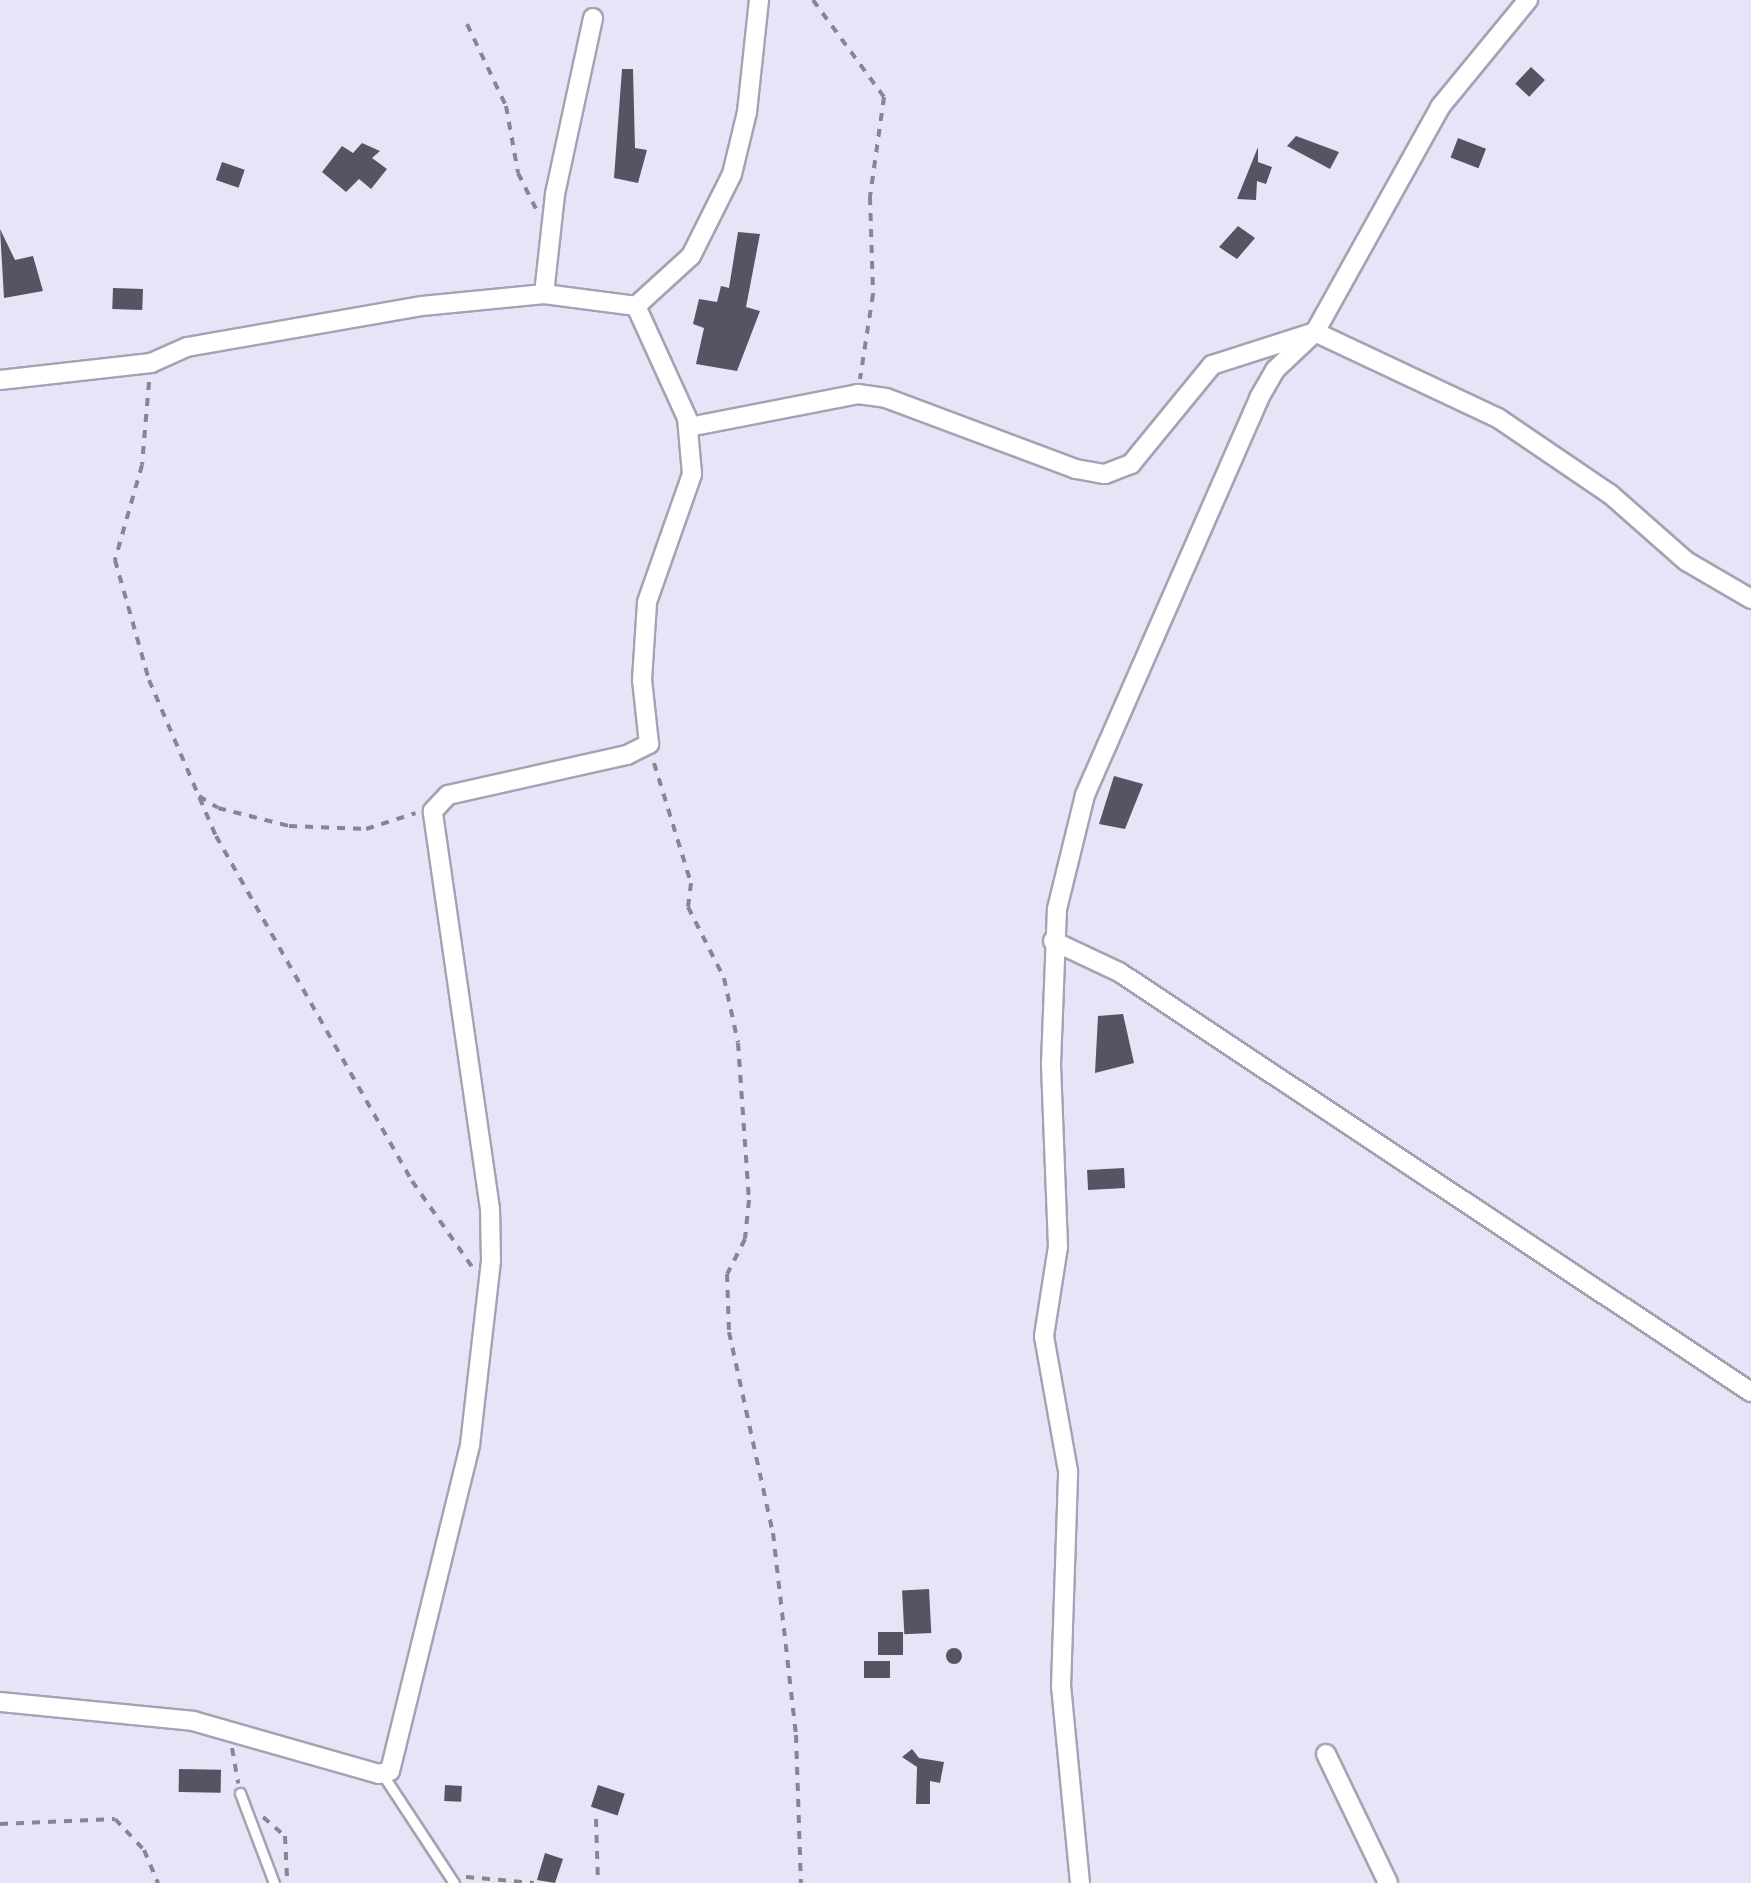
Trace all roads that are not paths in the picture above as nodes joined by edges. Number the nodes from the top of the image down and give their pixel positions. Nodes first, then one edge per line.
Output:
1 (759, 0) edge
2 (1528, 0) edge
3 (594, 18) dead end
4 (544, 294) junction
5 (636, 306) junction
6 (1314, 332) junction
7 (0, 380) edge
8 (689, 427) junction
9 (1751, 599) edge
10 (1053, 941) junction
11 (1751, 1392) edge
12 (0, 1702) edge
13 (1326, 1754) dead end
14 (384, 1774) junction
15 (240, 1794) dead end
16 (456, 1879) edge
17 (274, 1883) edge
18 (1080, 1883) edge
19 (1388, 1883) edge

1 - 5 street
2 - 6 street
3 - 4 street
4 - 5 street
4 - 7 street
5 - 8 street
6 - 8 street
6 - 9 street
6 - 10 street
8 - 14 street
10 - 11 street
10 - 18 street
12 - 14 street
13 - 19 street
14 - 16 lane
15 - 17 lane

